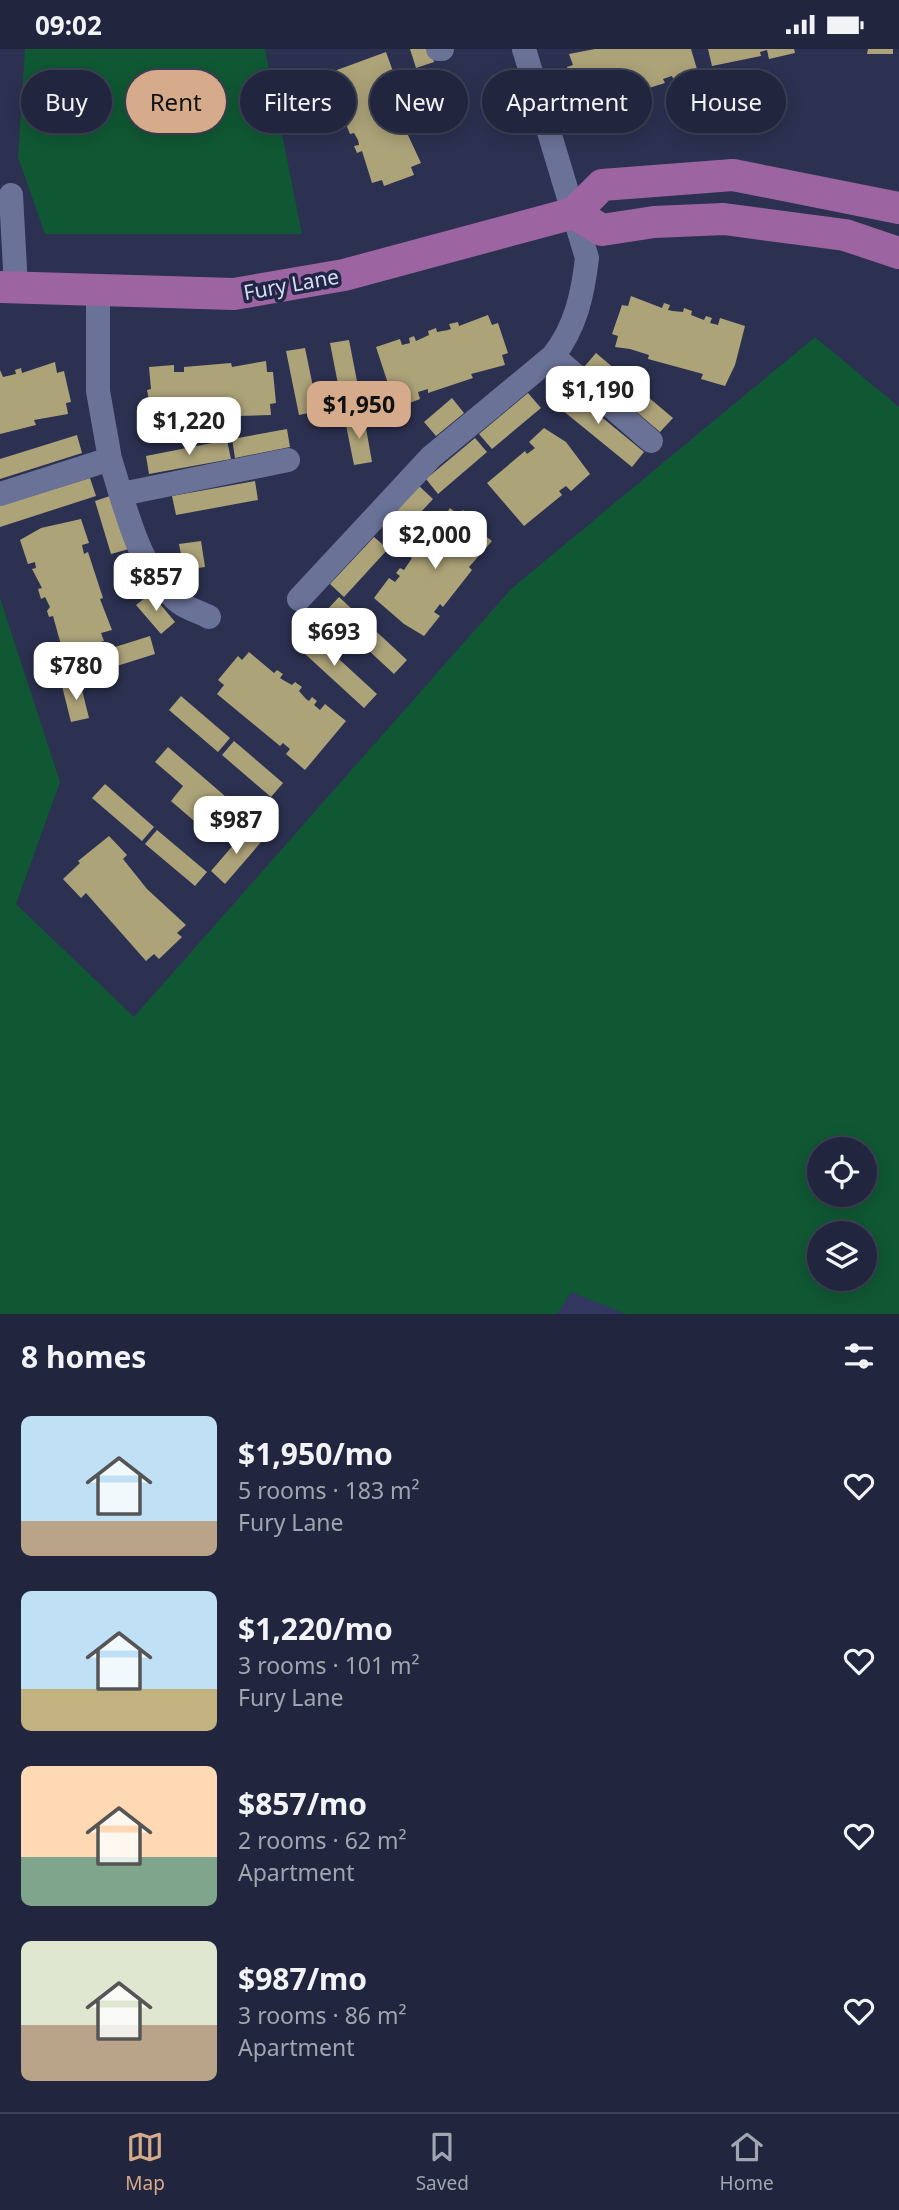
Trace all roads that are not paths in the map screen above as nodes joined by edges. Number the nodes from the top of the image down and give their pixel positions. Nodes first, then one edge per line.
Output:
1 (524, 49) edge
2 (11, 195) dead end
3 (899, 208) edge
4 (574, 213) junction
5 (899, 253) edge
6 (8, 287) edge
7 (98, 290) junction
8 (553, 356) junction
9 (651, 441) dead end
10 (110, 459) junction
11 (288, 460) dead end
12 (0, 494) edge
13 (122, 494) junction
14 (299, 599) dead end
15 (209, 617) dead end

1 - 4 street
2 - 6 street
3 - 4 main road, Fury Lane
4 - 5 main road
4 - 7 main road, Fury Lane
4 - 8 street
6 - 7 main road, Fury Lane
7 - 10 street
8 - 9 street
8 - 14 street
10 - 12 street
10 - 13 street
11 - 13 street
13 - 15 street

